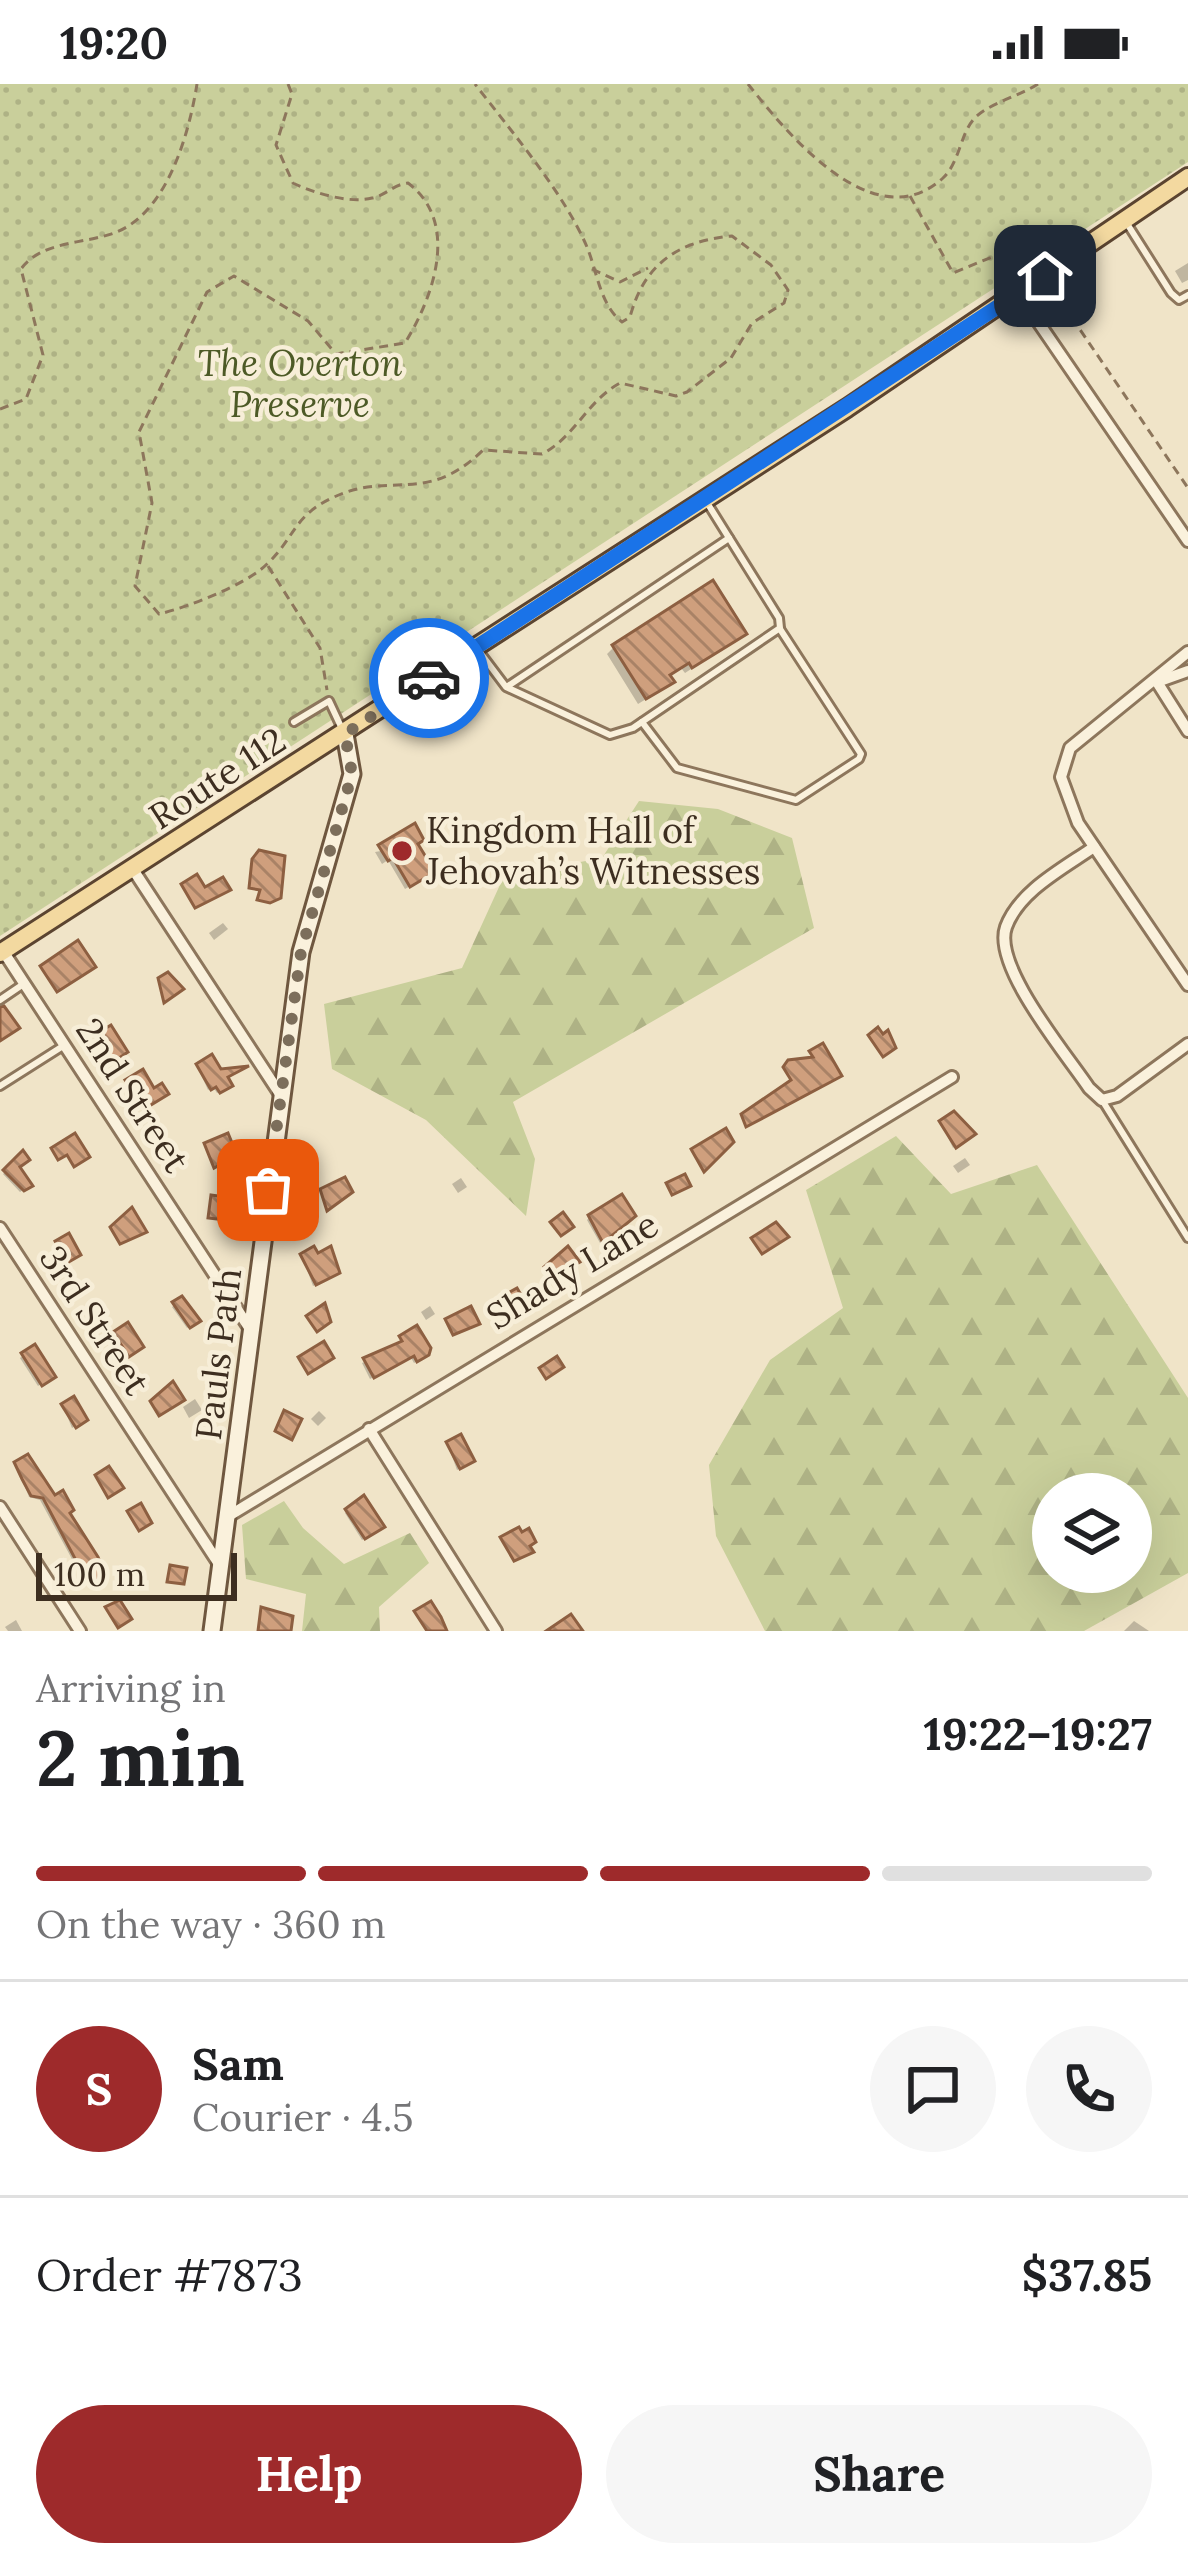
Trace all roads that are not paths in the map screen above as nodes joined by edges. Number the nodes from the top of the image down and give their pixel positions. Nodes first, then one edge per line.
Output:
1 (1188, 177) edge
2 (1125, 221) junction
3 (1019, 294) junction
4 (1188, 296) edge
5 (704, 498) junction
6 (729, 538) junction
7 (1188, 541) edge
8 (780, 628) junction
9 (476, 646) junction
10 (1188, 652) edge
11 (1188, 671) edge
12 (1157, 682) junction
13 (506, 687) junction
14 (294, 722) dead end
15 (642, 722) junction
16 (1188, 731) edge
17 (345, 734) junction
18 (1094, 848) junction
19 (134, 871) junction
20 (1, 952) edge
21 (24, 984) junction
22 (1188, 985) edge
23 (0, 1000) edge
24 (1188, 1044) edge
25 (64, 1046) junction
26 (952, 1077) dead end
27 (0, 1086) edge
28 (280, 1094) junction
29 (1102, 1100) junction
30 (0, 1228) edge
31 (1188, 1238) edge
32 (252, 1332) junction
33 (369, 1430) junction
34 (0, 1507) edge
35 (226, 1517) junction
36 (220, 1564) junction
37 (80, 1631) edge
38 (212, 1631) edge
39 (496, 1631) edge

1 - 2 main road, Route 112
2 - 3 main road, Route 112
2 - 4 lane
3 - 5 main road, Route 112
3 - 7 street
5 - 6 lane
5 - 9 main road, Route 112
6 - 8 lane
6 - 13 lane
8 - 15 lane
8 - 15 lane
9 - 13 lane
9 - 17 main road, Route 112
10 - 12 street
11 - 12 street
12 - 16 street
12 - 18 street
13 - 15 lane
14 - 17 lane
17 - 19 main road, Route 112
17 - 28 street, Pauls Path
18 - 22 street
18 - 29 street
19 - 20 main road, Route 112
19 - 28 street
20 - 21 street, 2nd Street
21 - 23 lane
21 - 25 street, 2nd Street
24 - 29 street
25 - 27 lane
25 - 32 street, 2nd Street
26 - 33 street, Shady Lane
28 - 32 street, Pauls Path
29 - 31 lane
30 - 36 street, 3rd Street
32 - 35 street, Pauls Path
33 - 35 street, Shady Lane
33 - 39 street
34 - 37 street
35 - 36 street, Pauls Path
36 - 38 street, Pauls Path

